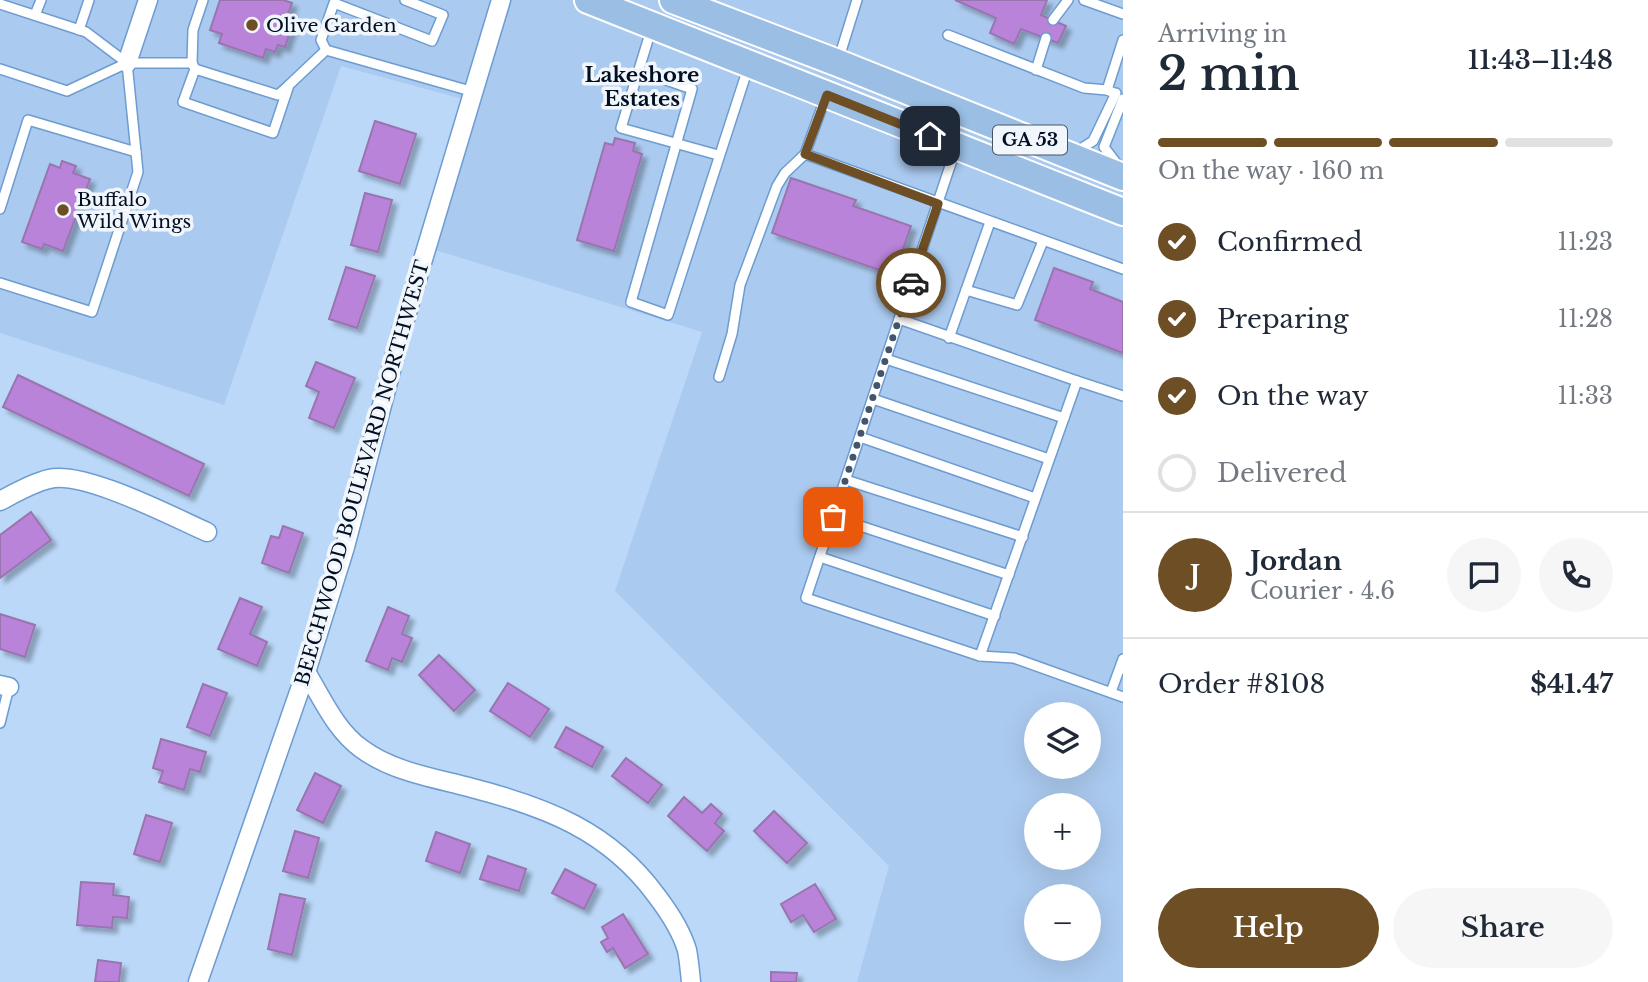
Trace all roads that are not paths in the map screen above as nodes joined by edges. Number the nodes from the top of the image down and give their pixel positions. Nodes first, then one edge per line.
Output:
1 (41, 0) edge
2 (89, 0) edge
3 (148, 0) edge
4 (203, 0) edge
5 (405, 0) edge
6 (501, 0) edge
7 (588, 0) edge
8 (673, 0) edge
9 (857, 0) edge
10 (1068, 0) edge
11 (1084, 0) edge
12 (335, 2) edge
13 (0, 4) edge
14 (1123, 13) edge
15 (35, 15) junction
16 (1053, 20) dead end
17 (653, 25) junction
18 (79, 30) junction
19 (948, 36) dead end
20 (1045, 38) dead end
21 (1123, 40) edge
22 (326, 50) junction
23 (127, 63) junction
24 (838, 63) junction
25 (749, 64) junction
26 (193, 66) junction
27 (0, 69) edge
28 (1035, 70) junction
29 (640, 71) junction
30 (289, 85) junction
31 (474, 92) junction
32 (827, 95) junction
33 (1117, 95) edge
34 (676, 144) junction
35 (956, 146) junction
36 (136, 152) junction
37 (805, 154) junction
38 (718, 155) junction
39 (1070, 156) junction
40 (1123, 174) edge
41 (938, 204) junction
42 (0, 209) edge
43 (1123, 212) edge
44 (990, 222) junction
45 (1044, 241) junction
46 (1123, 270) edge
47 (0, 283) edge
48 (966, 290) junction
49 (899, 319) junction
50 (949, 338) junction
51 (886, 359) junction
52 (719, 377) dead end
53 (1077, 381) junction
54 (1123, 396) edge
55 (873, 399) junction
56 (1064, 418) junction
57 (860, 437) junction
58 (1049, 459) junction
59 (846, 480) junction
60 (1035, 498) junction
61 (0, 501) edge
62 (833, 517) junction
63 (207, 532) dead end
64 (1023, 537) junction
65 (820, 557) junction
66 (1009, 575) junction
67 (995, 616) junction
68 (981, 656) junction
69 (1123, 659) edge
70 (306, 672) junction
71 (4, 686) edge
72 (1111, 692) junction
73 (1123, 697) edge
74 (0, 723) edge
75 (198, 982) edge
76 (691, 982) edge

1 - 15 lane
2 - 18 lane
3 - 23 street
4 - 26 lane
5 - 12 lane
6 - 31 street, BEECHWOOD BOULEVARD NORTHWEST
7 - 17 main road, GA 53
8 - 24 main road, GA 53
9 - 24 lane
10 - 16 lane
11 - 14 lane
12 - 22 lane
13 - 15 lane
15 - 18 lane
17 - 25 main road, GA 53
17 - 29 lane
18 - 23 lane
19 - 28 lane
20 - 28 lane
21 - 33 lane
22 - 30 lane
22 - 31 lane
23 - 26 lane
23 - 27 lane
23 - 36 lane
24 - 32 main road
24 - 39 main road, GA 53
25 - 32 main road, GA 53
25 - 38 lane
26 - 30 lane
26 - 30 lane
28 - 33 lane
29 - 34 lane
29 - 34 lane
31 - 70 street, BEECHWOOD BOULEVARD NORTHWEST
32 - 35 main road, GA 53
32 - 37 lane
33 - 39 lane
33 - 40 lane
34 - 38 lane
34 - 38 lane
35 - 41 lane
35 - 43 main road, GA 53
36 - 42 lane
36 - 47 lane
37 - 41 lane
37 - 52 lane
39 - 40 main road, GA 53
41 - 44 lane
41 - 49 lane
44 - 45 lane
44 - 48 lane
45 - 46 lane
45 - 48 lane
48 - 50 lane
49 - 50 lane
49 - 51 lane
50 - 53 lane
51 - 55 lane
51 - 56 lane
53 - 54 lane
53 - 56 lane
55 - 57 lane
55 - 58 lane
56 - 58 lane
57 - 59 lane
57 - 60 lane
58 - 60 lane
59 - 62 lane
59 - 64 lane
60 - 64 lane
61 - 63 street
62 - 65 lane
62 - 66 lane
64 - 66 lane
65 - 67 lane
65 - 68 lane
66 - 67 lane
67 - 68 lane
68 - 72 lane
69 - 72 lane
70 - 75 street, BEECHWOOD BOULEVARD NORTHWEST
70 - 76 street
71 - 74 lane
72 - 73 lane

